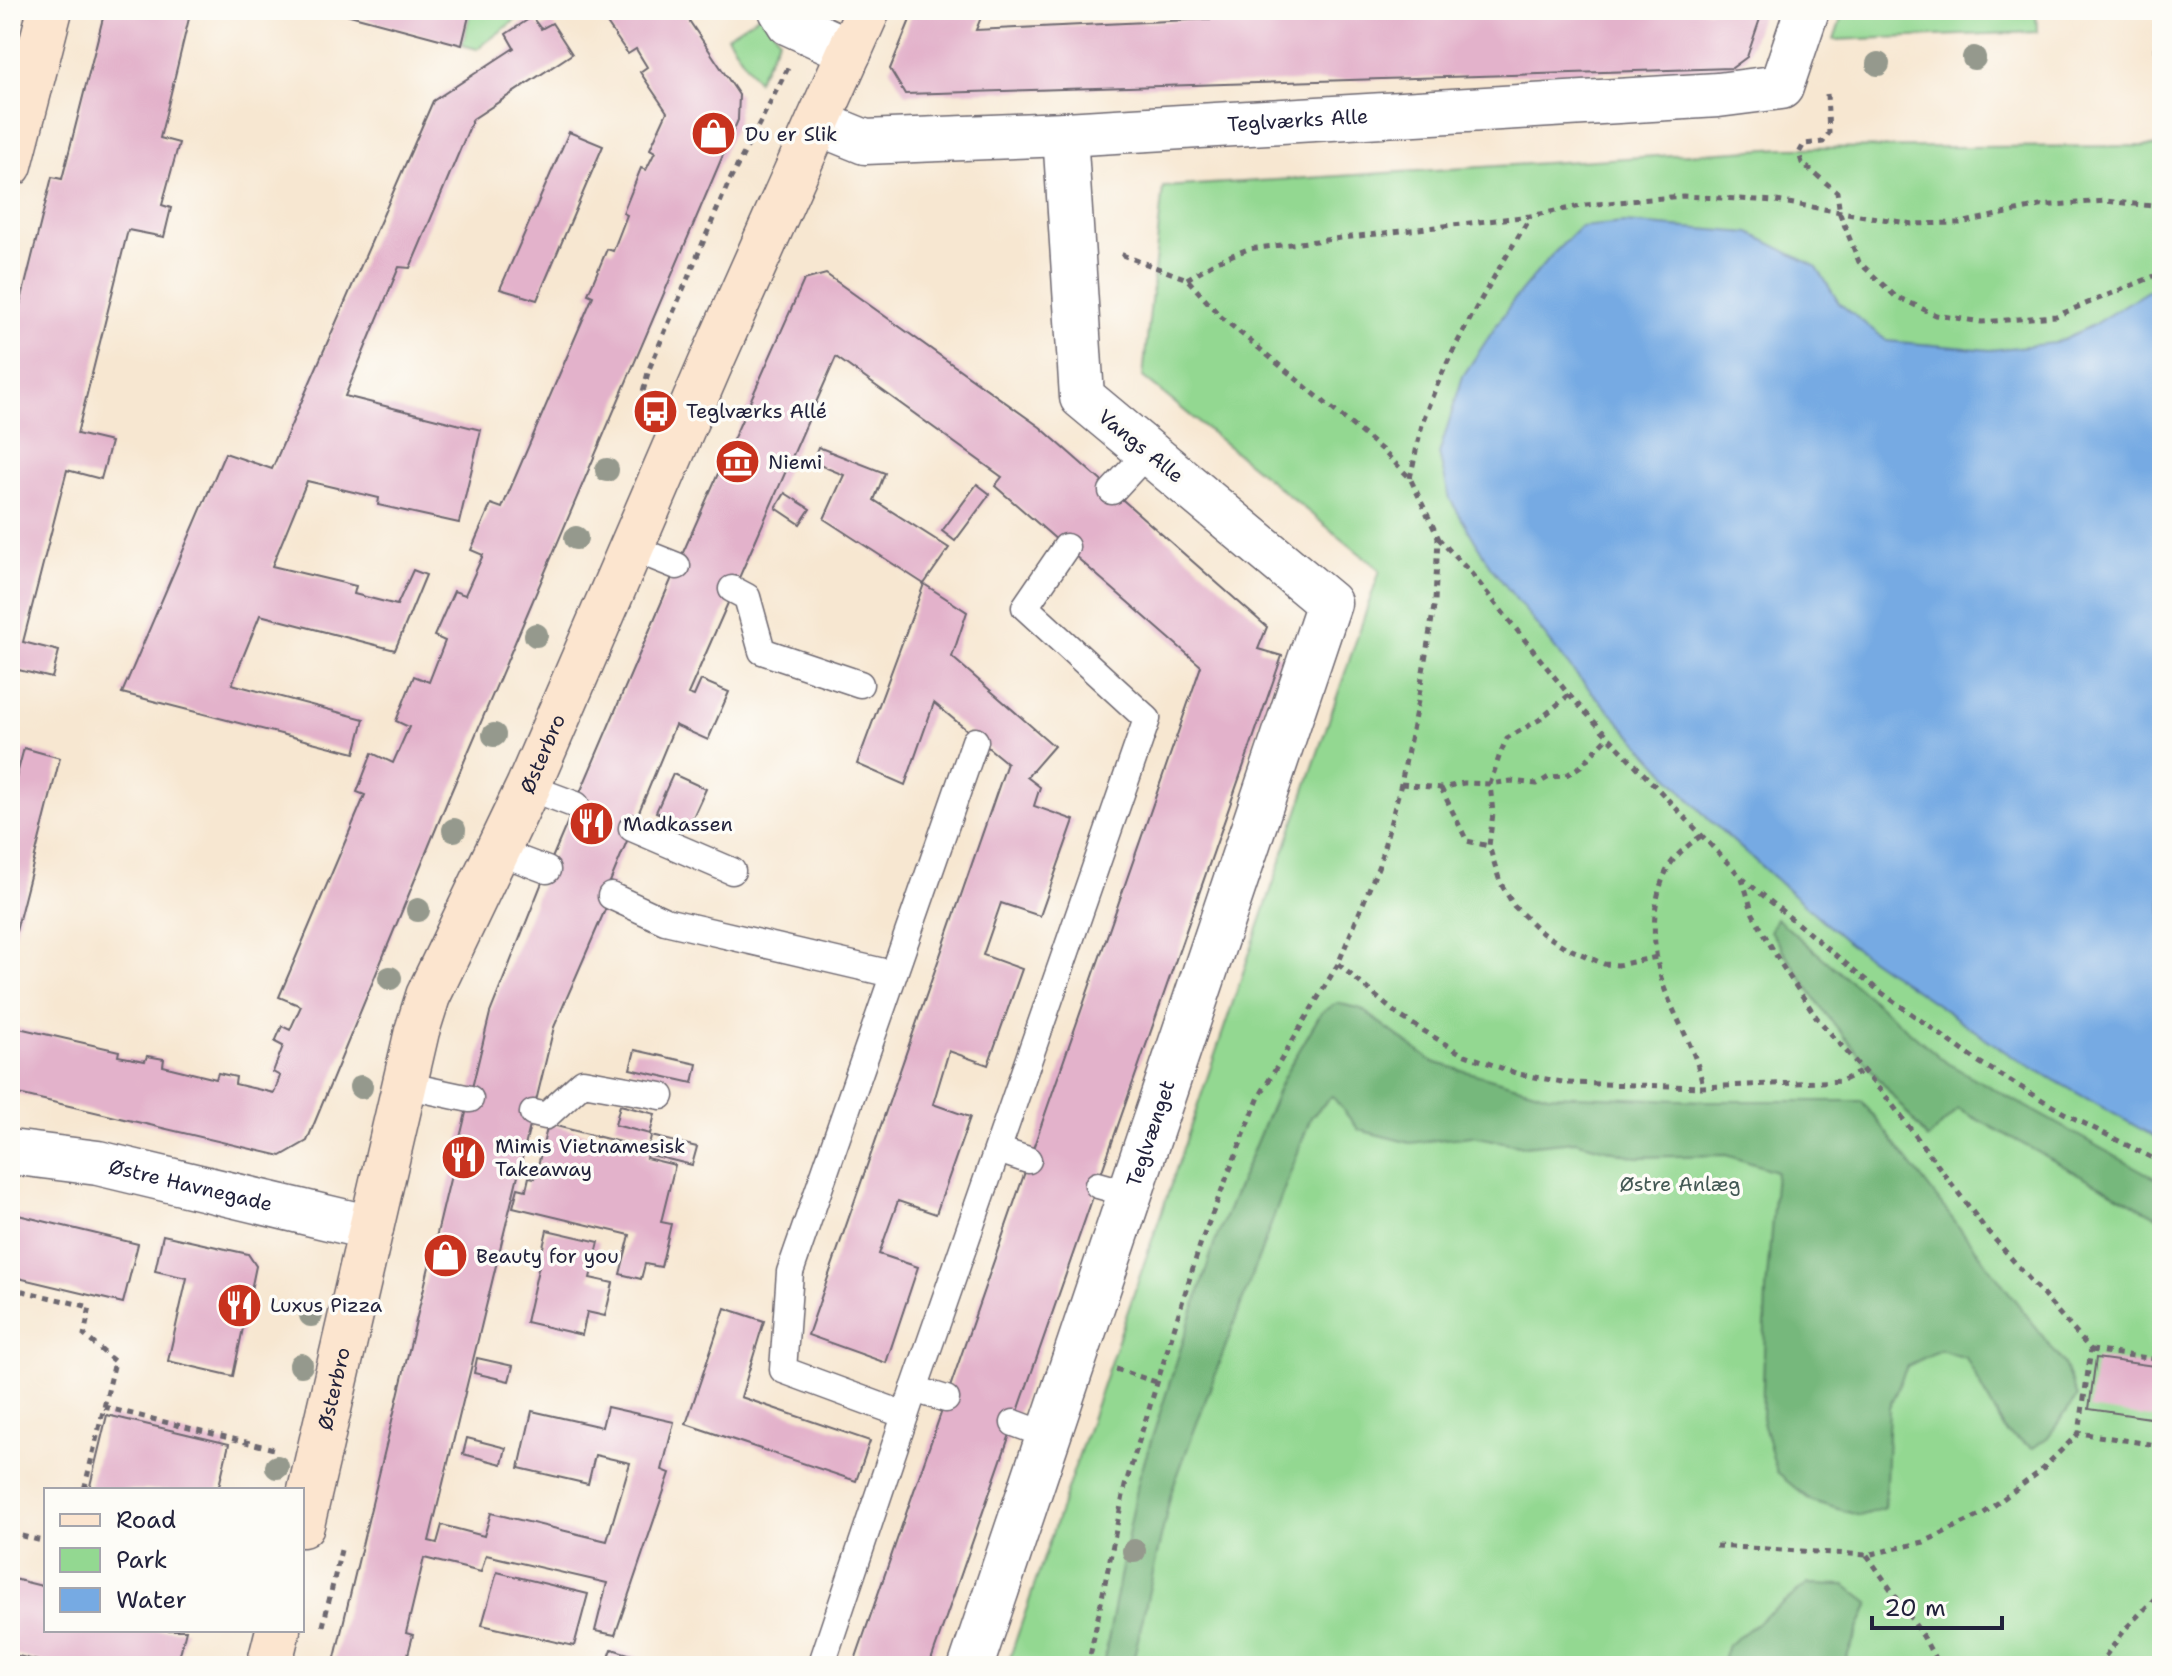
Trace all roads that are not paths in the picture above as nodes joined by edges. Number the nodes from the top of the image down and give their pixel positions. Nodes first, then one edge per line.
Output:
1 (50, 10) edge
2 (781, 10) edge
3 (868, 10) edge
4 (1807, 10) edge
5 (850, 51) junction
6 (818, 123) junction
7 (1065, 134) junction
8 (10, 165) edge
9 (1138, 443) junction
10 (1112, 491) dead end
11 (1066, 547) dead end
12 (632, 548) junction
13 (677, 566) dead end
14 (732, 589) dead end
15 (1329, 603) joint
16 (860, 684) dead end
17 (975, 741) dead end
18 (528, 787) junction
19 (576, 805) dead end
20 (632, 828) dead end
21 (499, 852) junction
22 (547, 870) dead end
23 (732, 871) dead end
24 (611, 896) dead end
25 (892, 974) junction
26 (404, 1085) junction
27 (661, 1096) dead end
28 (470, 1099) dead end
29 (533, 1113) dead end
30 (998, 1150) junction
31 (10, 1152) edge
32 (1028, 1160) dead end
33 (371, 1228) junction
34 (914, 1389) junction
35 (946, 1399) dead end
36 (905, 1415) junction
37 (304, 1516) edge
38 (278, 1632) edge
39 (269, 1666) edge
40 (821, 1666) edge
41 (971, 1666) edge

1 - 8 street
2 - 5 street
3 - 5 street, Østerbro
4 - 7 street, Teglværks Alle
5 - 6 street, Østerbro
6 - 7 street, Teglværks Alle
6 - 12 street, Østerbro
7 - 9 street, Vangs Alle
9 - 10 lane
9 - 15 street, Vangs Alle
11 - 30 lane
12 - 13 lane
12 - 18 street, Østerbro
14 - 16 lane
15 - 41 street, Teglvænget
17 - 25 lane
18 - 19 lane
18 - 21 street, Østerbro
20 - 23 lane
21 - 22 lane
21 - 26 street, Østerbro
24 - 25 lane
25 - 36 lane
26 - 28 lane
26 - 33 street, Østerbro
27 - 29 lane
30 - 32 lane
30 - 34 lane
31 - 33 street, Østre Havnegade
33 - 37 street, Østerbro
34 - 35 lane
34 - 36 lane
36 - 40 lane
38 - 39 street

